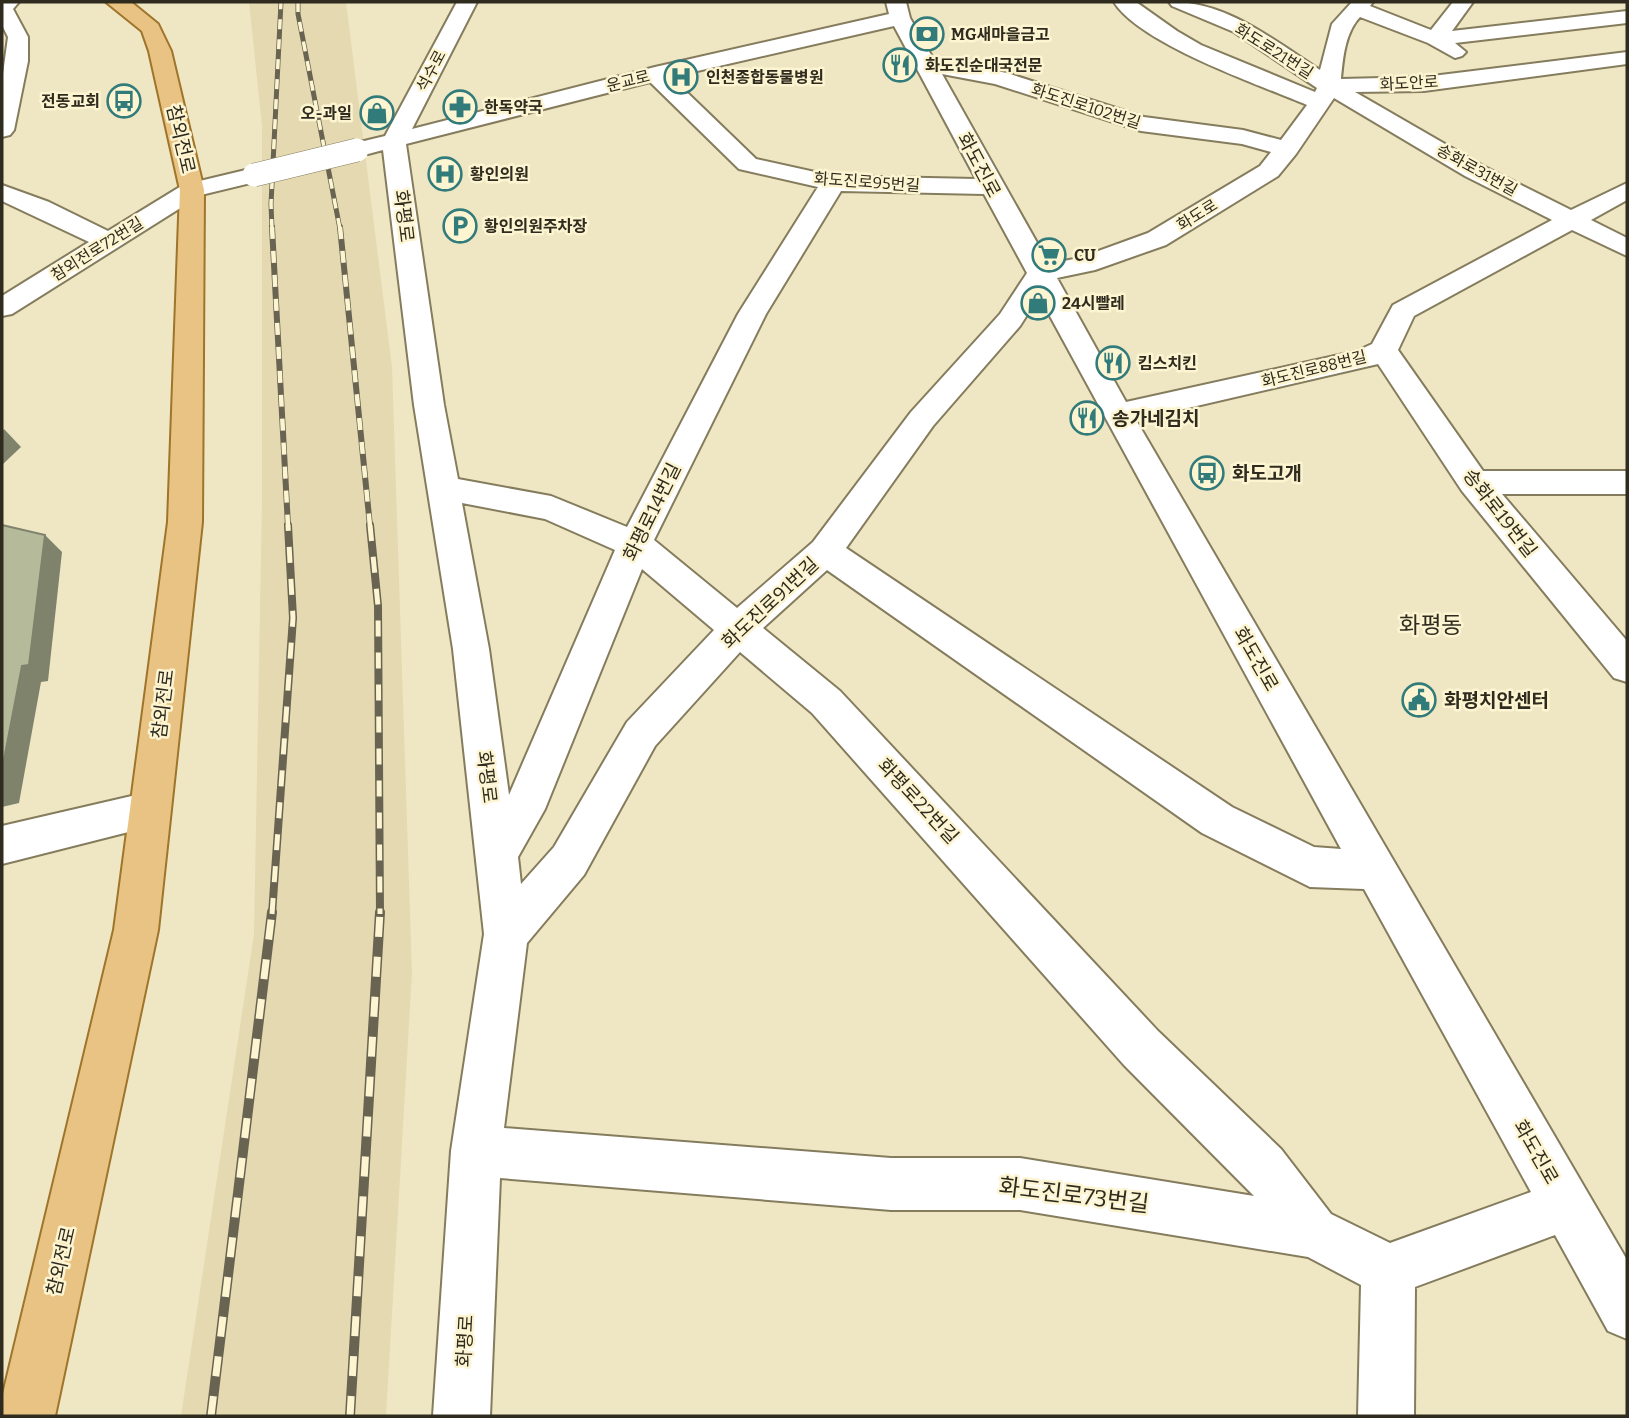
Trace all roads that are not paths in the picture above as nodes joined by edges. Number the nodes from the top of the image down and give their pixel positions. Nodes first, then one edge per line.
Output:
1 (9, 2) edge
2 (467, 2) edge
3 (1124, 2) edge
4 (1179, 2) edge
5 (1463, 2) edge
6 (1598, 2) edge
7 (125, 4) edge
8 (1359, 5) edge
9 (862, 6) dead end
10 (898, 10) edge
11 (1627, 17) edge
12 (1435, 39) junction
13 (1627, 58) edge
14 (926, 65) junction
15 (655, 74) junction
16 (1489, 75) junction
17 (1325, 94) junction
18 (2, 130) edge
19 (376, 145) junction
20 (1288, 149) junction
21 (833, 183) junction
22 (990, 187) junction
23 (192, 190) junction
24 (1627, 190) edge
25 (2, 192) edge
26 (1571, 219) junction
27 (109, 242) junction
28 (1627, 248) edge
29 (1040, 274) junction
30 (2, 309) edge
31 (1383, 350) junction
32 (1117, 414) junction
33 (1627, 482) edge
34 (1474, 483) junction
35 (443, 488) junction
36 (635, 544) junction
37 (825, 551) junction
38 (738, 629) junction
39 (1627, 667) edge
40 (149, 810) junction
41 (2, 845) edge
42 (497, 853) junction
43 (1376, 870) junction
44 (506, 934) junction
45 (476, 1151) junction
46 (1566, 1205) junction
47 (1313, 1232) junction
48 (1388, 1270) junction
49 (1627, 1312) edge
50 (26, 1416) edge
51 (461, 1416) edge
52 (1386, 1416) edge

1 - 18 street
2 - 19 street, 석수로
3 - 17 street
4 - 17 street, 화도로21번길
5 - 12 street
6 - 11 street
7 - 23 main road, 참외전로
8 - 12 street, 화도로
8 - 17 street, 화도로
9 - 10 street
10 - 14 street, 화도진로
10 - 15 street, 운교로
11 - 12 street
12 - 16 street, 화도안로
13 - 16 street, 화도안로
14 - 20 street, 화도진로102번길
14 - 22 street, 화도진로
15 - 19 street, 운교로
15 - 21 street, 화도진로95번길
16 - 17 street, 화도안로
17 - 20 street, 화도로
17 - 26 street, 송화로31번길
19 - 23 street, 운교로, bridge
19 - 35 street, 화평로
20 - 29 street, 화도로
21 - 22 street, 화도진로95번길
21 - 36 street, 화평로14번길
22 - 29 street, 화도진로
23 - 27 street, 참외전로72번길
23 - 40 main road, 참외전로
24 - 26 street, 화도진로88번길
25 - 27 street
26 - 28 street, 송화로31번길
26 - 31 street, 화도진로88번길
27 - 30 street, 참외전로72번길
29 - 32 street, 화도진로
29 - 37 street, 화도진로91번길
31 - 32 street, 화도진로88번길
31 - 34 street, 송화로19번길
32 - 43 street, 화도진로
33 - 34 street
34 - 39 street, 송화로19번길
35 - 36 street, 화평로22번길
35 - 42 street, 화평로
36 - 38 street, 화평로22번길
36 - 42 street, 화평로14번길
37 - 38 street, 화도진로91번길
37 - 43 street
38 - 44 street, 화도진로91번길
38 - 47 street, 화평로22번길
40 - 41 street
40 - 50 main road, 참외전로
42 - 44 street, 화평로
43 - 46 street, 화도진로
44 - 45 street, 화평로
45 - 47 street, 화도진로73번길
45 - 51 street, 화평로
46 - 48 street
46 - 49 street, 화도진로
47 - 48 street, 화도진로73번길
48 - 52 street

